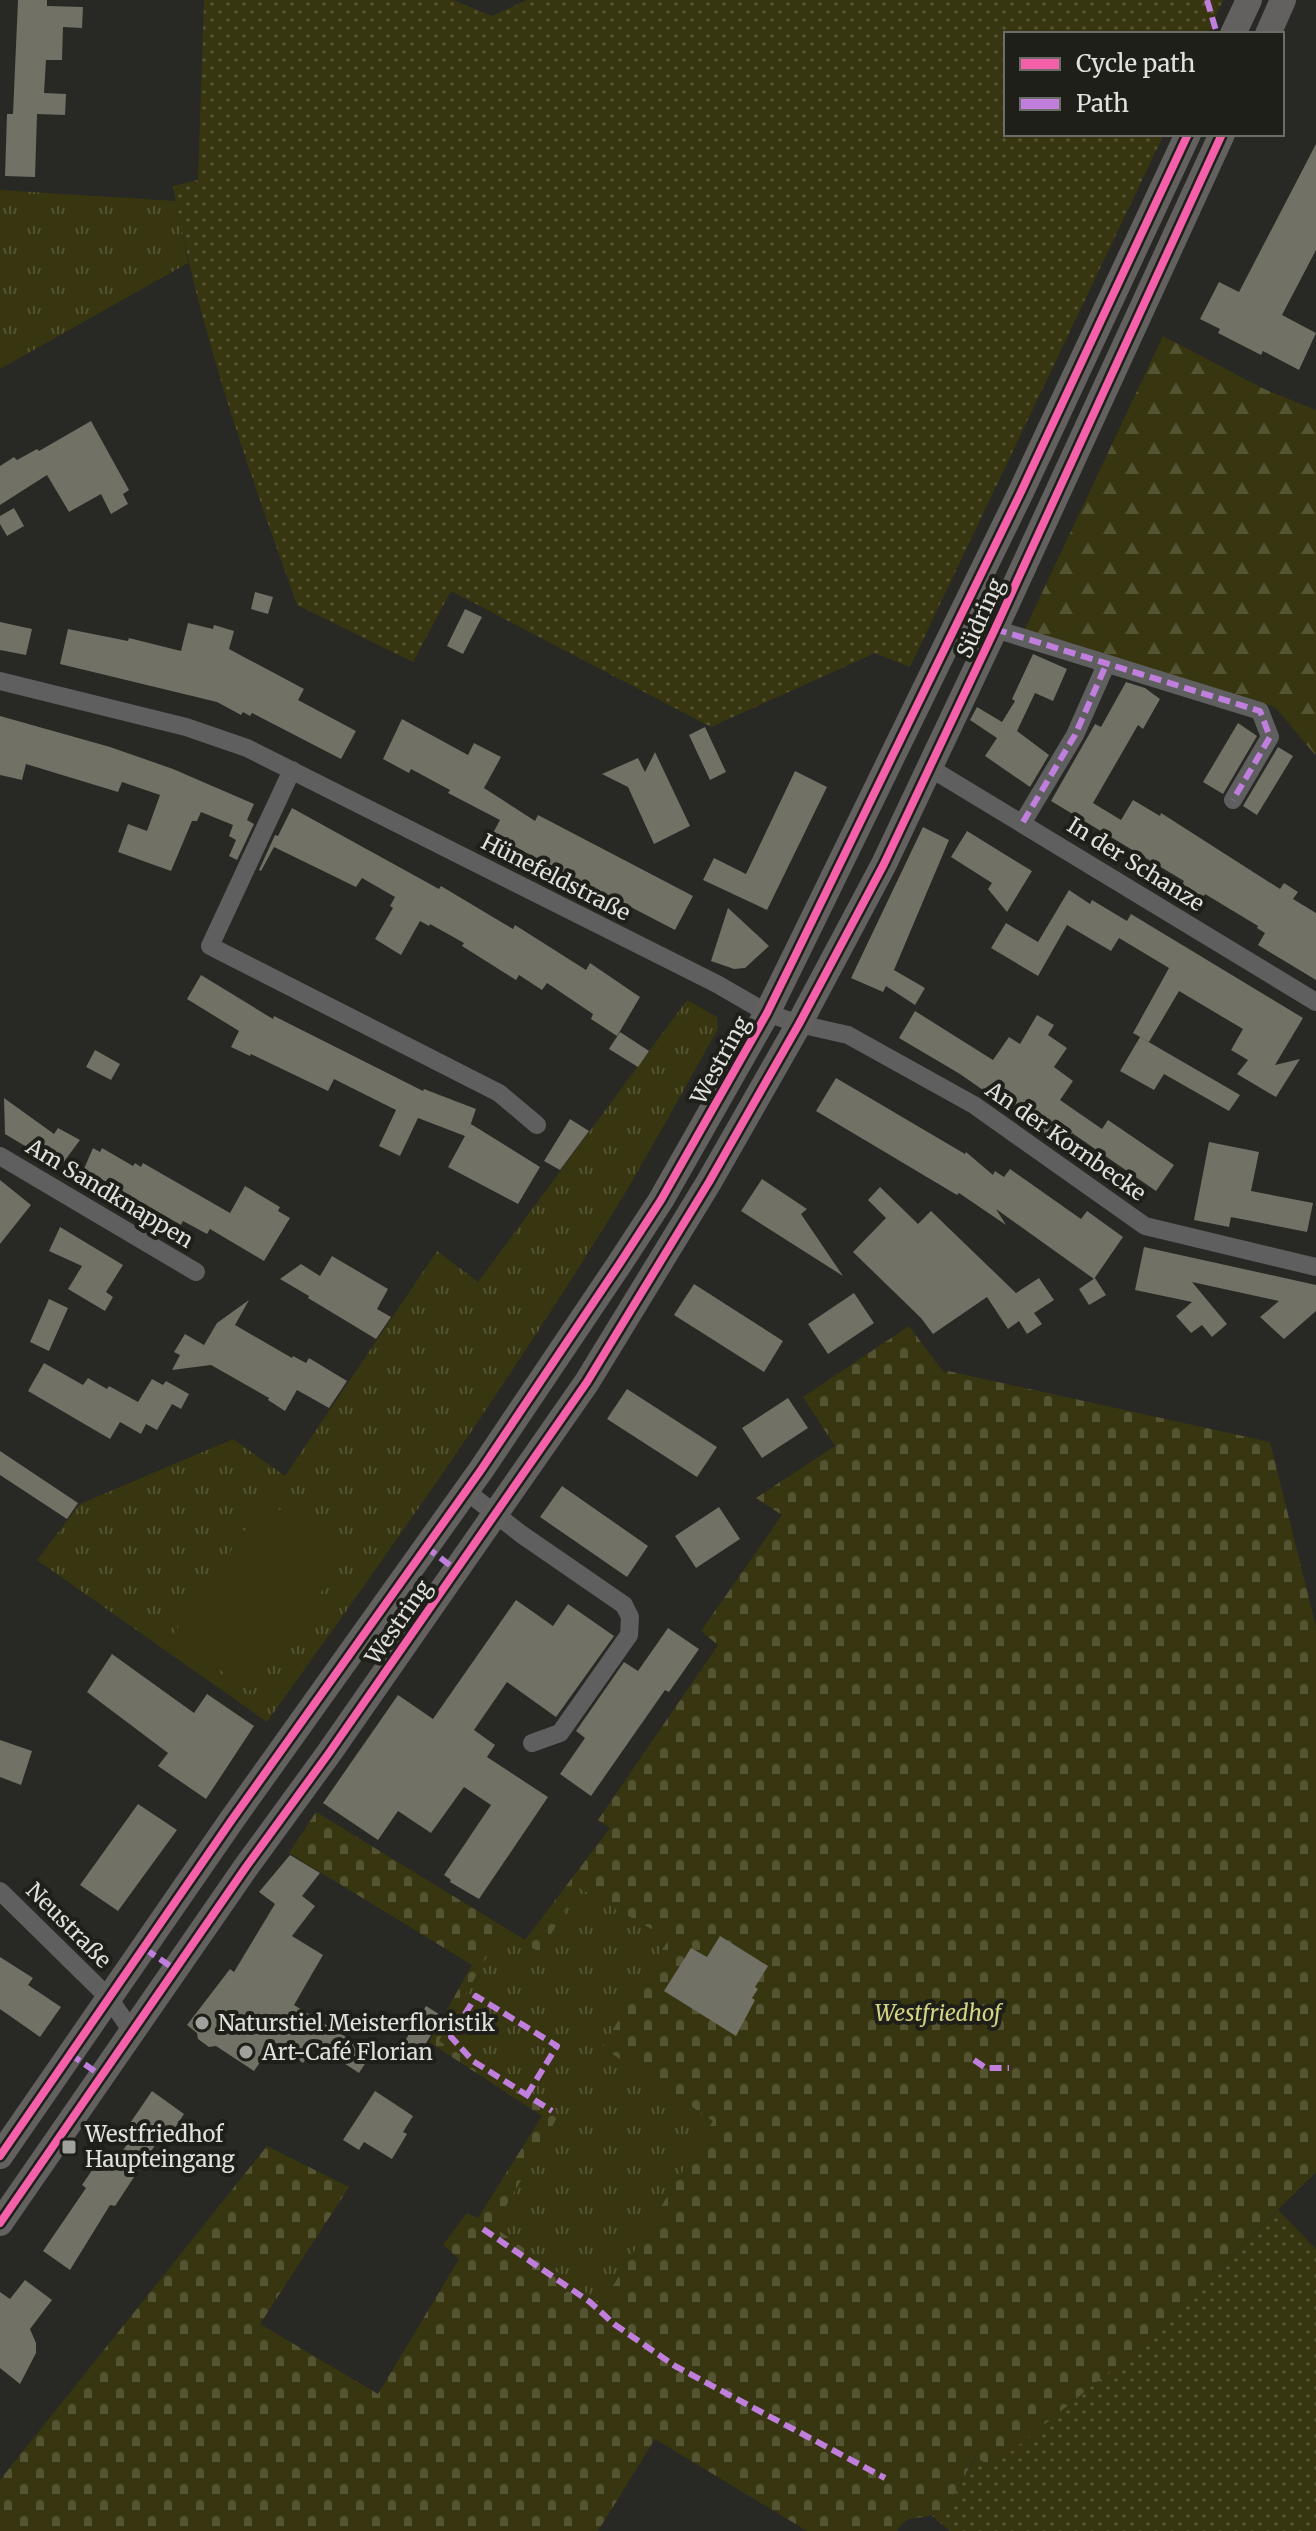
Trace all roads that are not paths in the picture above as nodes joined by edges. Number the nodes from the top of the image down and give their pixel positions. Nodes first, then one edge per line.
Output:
1 (1249, 0) edge
2 (1283, 0) edge
3 (1234, 32) edge
4 (1269, 32) edge
5 (1187, 136) edge
6 (1221, 136) edge
7 (995, 629) junction
8 (1106, 665) junction
9 (0, 681) edge
10 (930, 768) junction
11 (292, 770) junction
12 (1233, 800) dead end
13 (1023, 822) junction
14 (1316, 1002) edge
15 (767, 1013) junction
16 (799, 1024) junction
17 (537, 1125) dead end
18 (0, 1156) edge
19 (1316, 1267) edge
20 (196, 1272) dead end
21 (466, 1491) junction
22 (494, 1514) junction
23 (532, 1743) dead end
24 (0, 1891) edge
25 (109, 1998) junction
26 (133, 2033) junction
27 (0, 2156) edge
28 (0, 2223) edge

1 - 3 main road
2 - 4 main road
5 - 15 main road, Südring
6 - 7 main road, Südring
7 - 8 street
7 - 10 main road, Südring
8 - 12 street
8 - 13 street
9 - 11 street, Hünefeldstraße
10 - 13 street, In der Schanze
10 - 16 main road, Südring
11 - 15 street, Hünefeldstraße
11 - 17 street
13 - 14 street, In der Schanze
15 - 16 street, Hünefeldstraße
15 - 21 main road, Westring
16 - 19 street, An der Kornbecke
16 - 22 main road, Westring
18 - 20 street, Am Sandknappen
21 - 22 street
21 - 25 main road, Westring
22 - 23 street
22 - 26 main road, Westring
24 - 25 street, Neustraße
25 - 26 street, Neustraße
25 - 27 main road, Westring
26 - 28 main road, Westring

